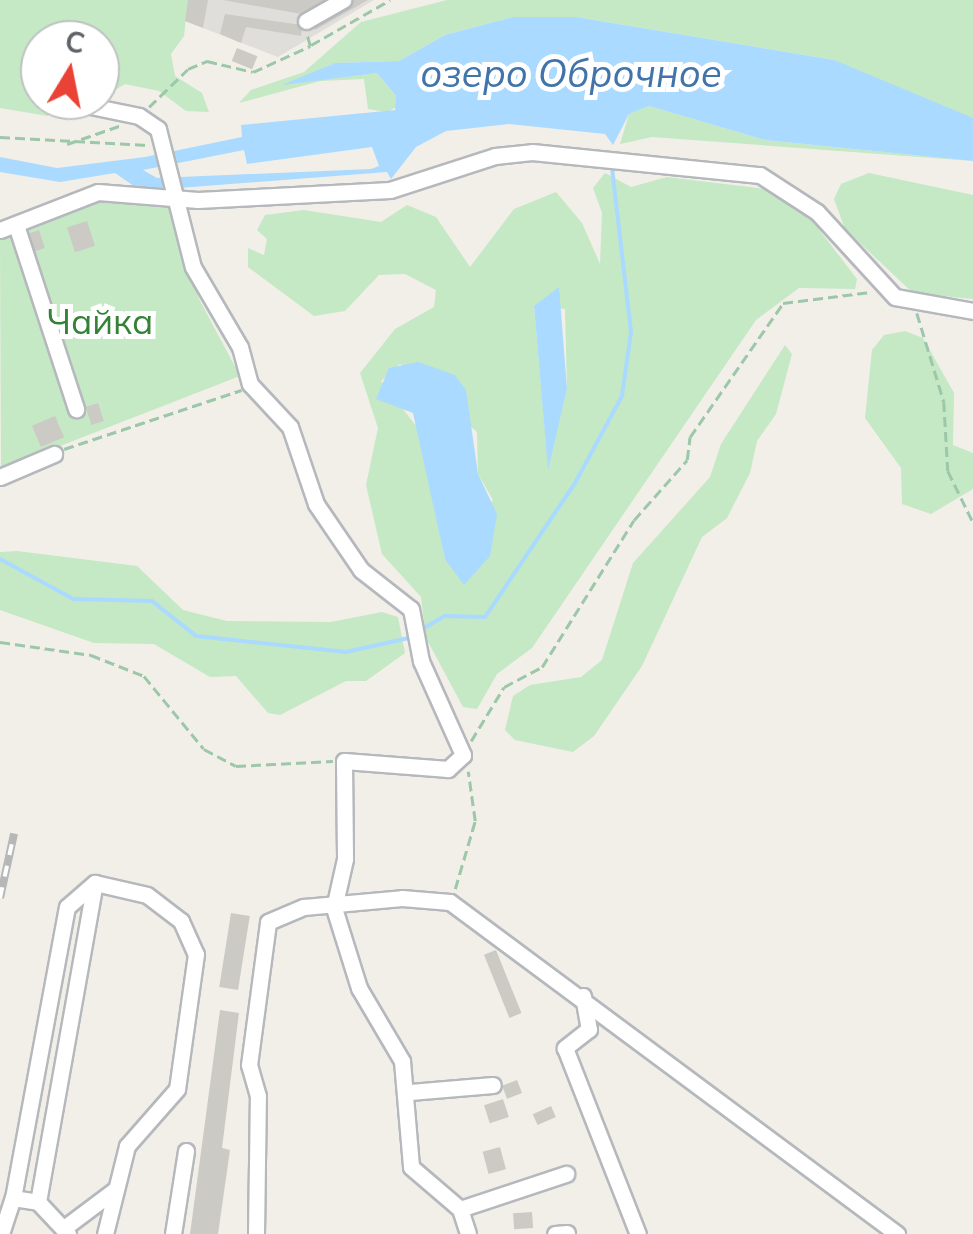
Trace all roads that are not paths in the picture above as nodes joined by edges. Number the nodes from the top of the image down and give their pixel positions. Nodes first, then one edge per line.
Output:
1 (343, 0) edge
2 (306, 21) road end
3 (120, 112) edge
4 (176, 198) junction
5 (8, 228) edge
6 (973, 311) edge
7 (76, 409) dead end
8 (54, 454) road end
9 (0, 477) edge
10 (95, 882) junction
11 (334, 908) junction
12 (583, 996) junction
13 (493, 1085) dead end
14 (410, 1092) junction
15 (186, 1150) dead end
16 (566, 1174) dead end
17 (116, 1189) junction
18 (13, 1198) junction
19 (38, 1202) junction
20 (460, 1209) junction
21 (66, 1231) edge
22 (1, 1234) edge
23 (104, 1234) edge
24 (174, 1234) edge
25 (256, 1234) edge
26 (468, 1234) edge
27 (638, 1234) edge
28 (897, 1234) edge

1 - 2 street
3 - 4 street
4 - 5 street
4 - 6 street
4 - 11 street
5 - 7 street
8 - 9 street
10 - 17 street
10 - 18 street
10 - 19 street
11 - 12 street
11 - 14 street
11 - 25 street
12 - 27 street
12 - 28 street
13 - 14 street
14 - 20 street
15 - 24 street
16 - 20 street
17 - 21 street
17 - 23 street
18 - 19 street
18 - 22 street
19 - 21 street
20 - 26 street

